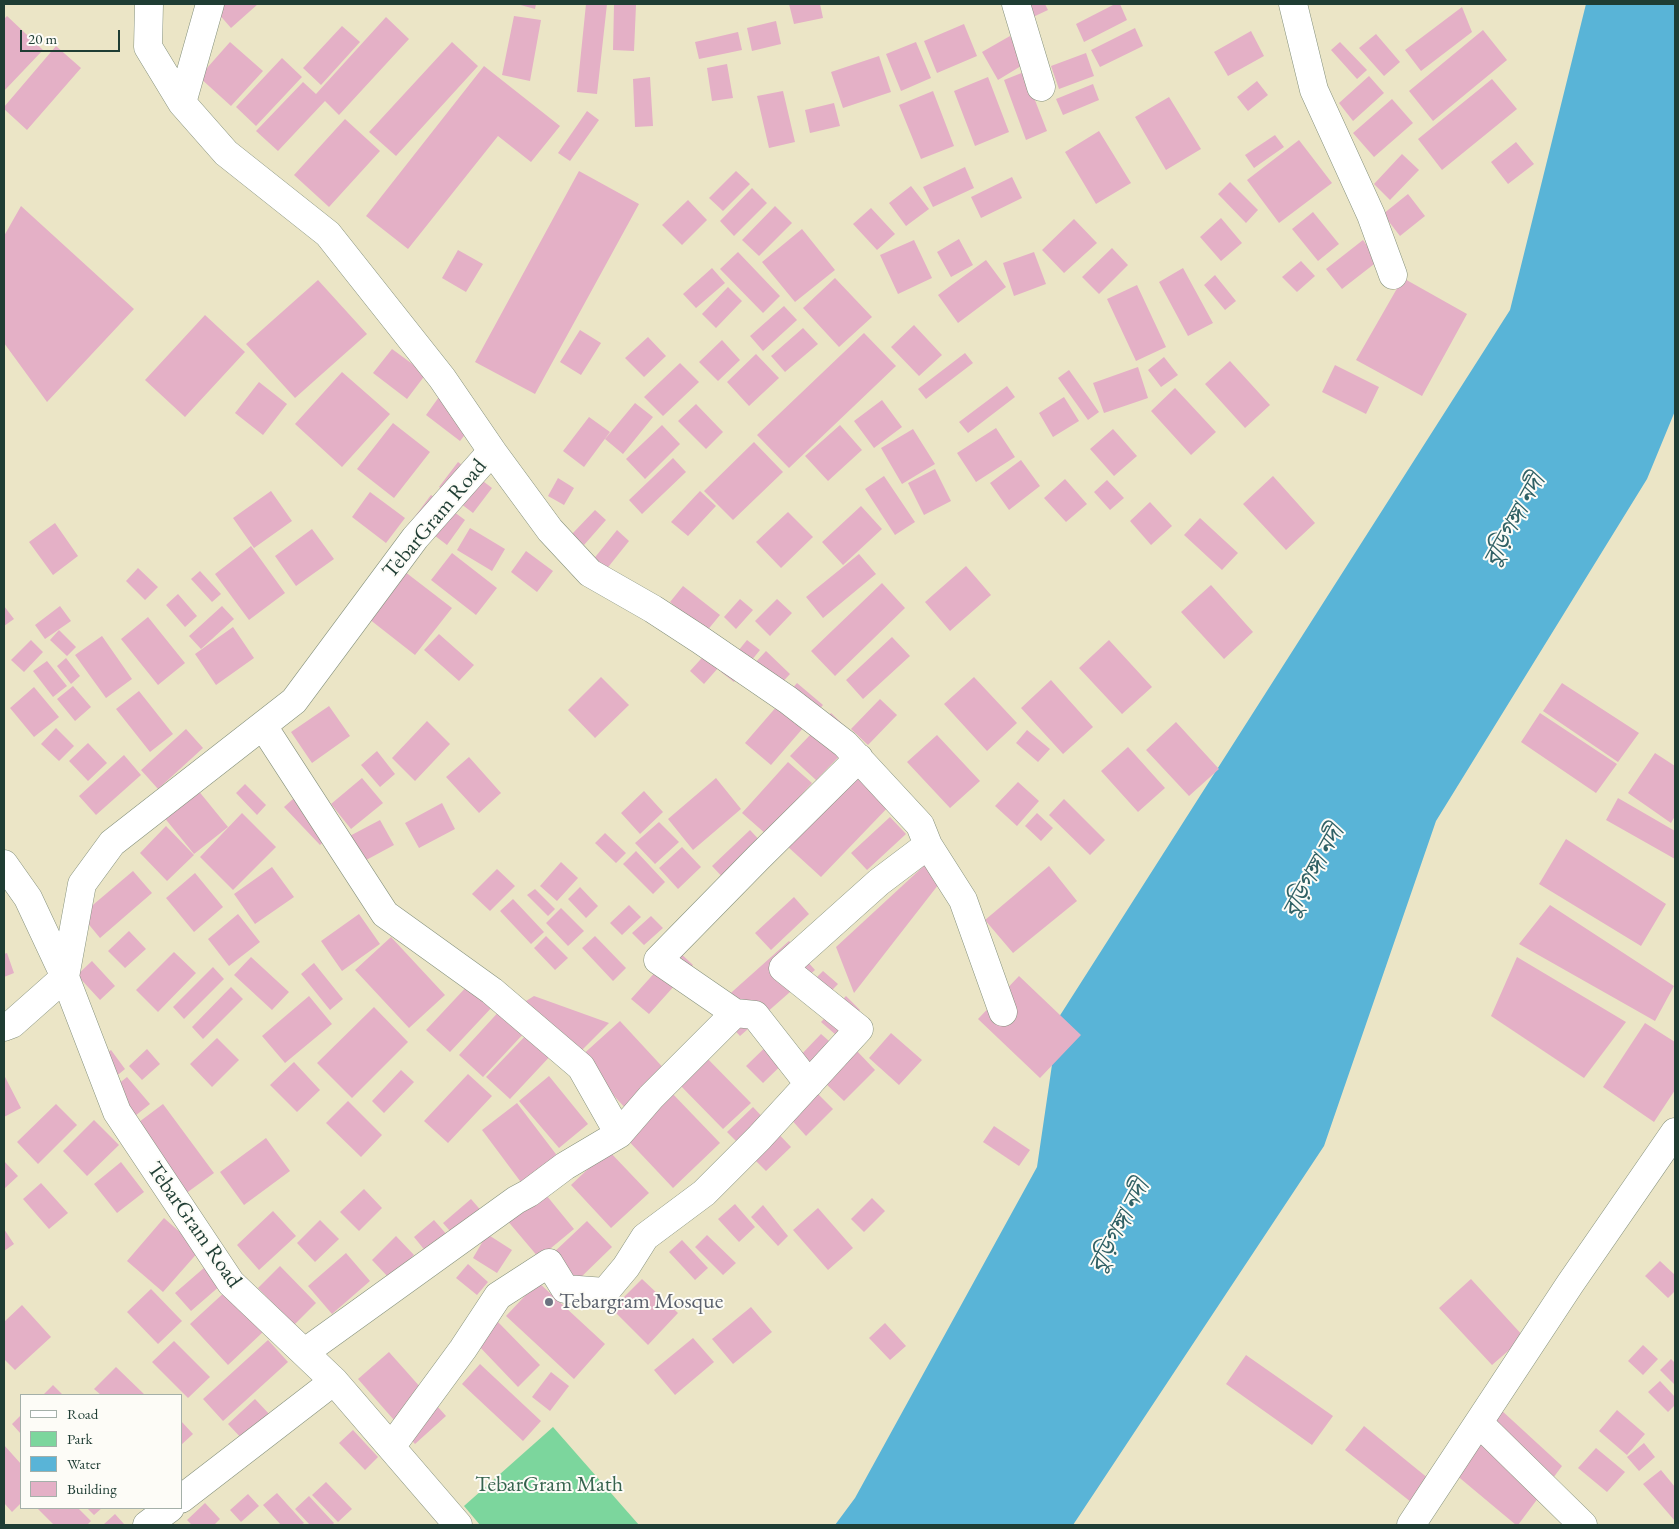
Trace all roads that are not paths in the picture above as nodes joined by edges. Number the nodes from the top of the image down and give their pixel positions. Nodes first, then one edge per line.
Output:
1 (149, 4) edge
2 (210, 4) edge
3 (1016, 4) edge
4 (1293, 4) edge
5 (1041, 86) dead end
6 (182, 103) junction
7 (1393, 275) dead end
8 (492, 451) junction
9 (263, 726) junction
10 (859, 758) junction
11 (928, 846) junction
12 (4, 864) edge
13 (65, 977) junction
14 (1003, 1012) dead end
15 (734, 1013) junction
16 (4, 1027) edge
17 (809, 1084) junction
18 (1675, 1132) edge
19 (619, 1134) junction
20 (305, 1352) junction
21 (334, 1381) junction
22 (1478, 1423) junction
23 (391, 1447) junction
24 (182, 1498) edge
25 (169, 1509) edge
26 (147, 1525) edge
27 (458, 1525) edge
28 (1411, 1525) edge
29 (1583, 1525) edge

1 - 6 street, TebarGram Road
2 - 6 street
3 - 5 street
4 - 7 street
6 - 8 street, TebarGram Road
8 - 9 street, TebarGram Road
8 - 10 street
9 - 13 street, TebarGram Road
9 - 19 street
10 - 11 street
10 - 15 street
11 - 14 street
11 - 17 street
12 - 13 street, TebarGram Road
13 - 16 street
13 - 20 street, TebarGram Road
15 - 17 street
15 - 19 street
17 - 23 street
18 - 22 street
19 - 20 street
20 - 21 street, TebarGram Road
21 - 23 street, TebarGram Road
21 - 24 street
22 - 28 street
22 - 29 street
23 - 27 street, TebarGram Road
25 - 26 street

